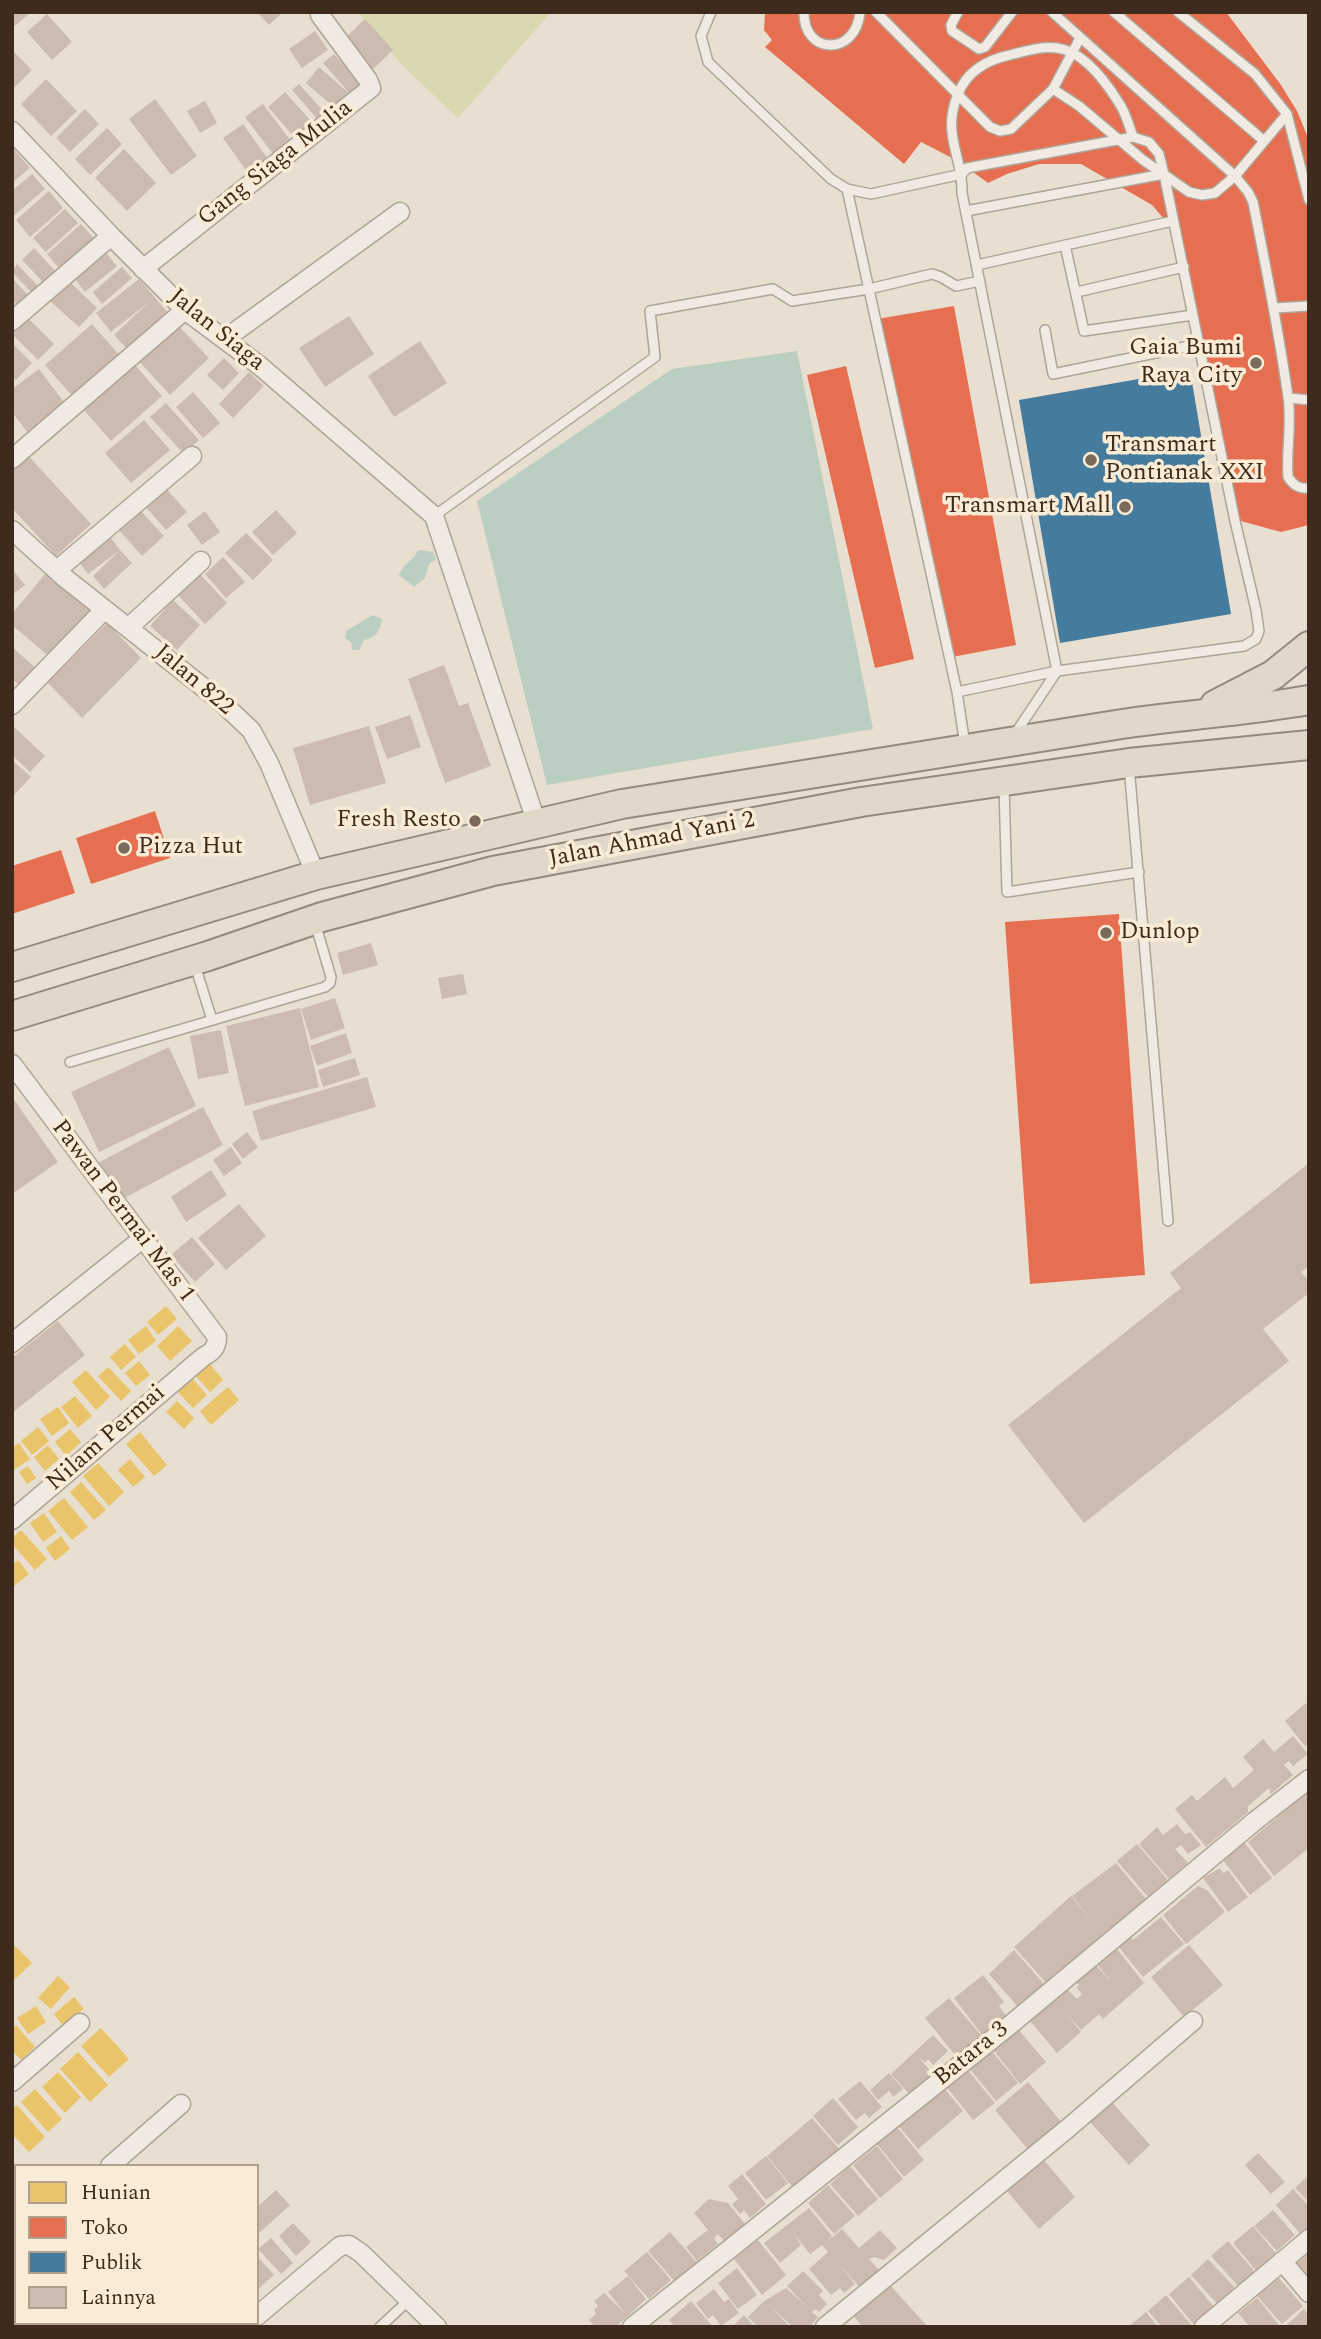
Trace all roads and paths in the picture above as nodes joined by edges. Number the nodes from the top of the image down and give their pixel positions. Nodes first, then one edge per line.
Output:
1 (711, 12) edge
2 (804, 12) edge
3 (860, 12) edge
4 (876, 12) edge
5 (958, 12) edge
6 (1012, 12) edge
7 (1052, 12) edge
8 (1114, 12) edge
9 (1178, 12) edge
10 (320, 15) dead end
11 (1080, 38) junction
12 (1053, 89) junction
13 (1287, 114) junction
14 (12, 131) edge
15 (1133, 137) junction
16 (1263, 140) junction
17 (962, 174) junction
18 (1164, 174) junction
19 (1235, 176) junction
20 (847, 189) junction
21 (1309, 200) edge
22 (966, 211) junction
23 (400, 212) dead end
24 (1173, 220) junction
25 (111, 236) junction
26 (1065, 245) junction
27 (976, 265) junction
28 (1184, 267) junction
29 (143, 269) junction
30 (980, 281) junction
31 (869, 289) junction
32 (1077, 292) junction
33 (1309, 306) edge
34 (1275, 308) junction
35 (186, 310) junction
36 (1193, 315) junction
37 (12, 321) edge
38 (1045, 331) dead end
39 (225, 340) junction
40 (1199, 344) junction
41 (1289, 398) junction
42 (1309, 400) edge
43 (192, 456) dead end
44 (12, 459) edge
45 (1309, 488) edge
46 (434, 516) junction
47 (13, 532) edge
48 (201, 561) dead end
49 (57, 570) junction
50 (104, 610) junction
51 (128, 628) junction
52 (1309, 646) edge
53 (1057, 671) junction
54 (957, 692) junction
55 (1309, 700) edge
56 (12, 705) edge
57 (1196, 714) junction
58 (1010, 742) junction
59 (1309, 746) edge
60 (966, 748) junction
61 (1129, 763) junction
62 (1003, 781) junction
63 (537, 824) junction
64 (1139, 872) junction
65 (316, 875) junction
66 (314, 920) junction
67 (193, 961) junction
68 (12, 967) edge
69 (12, 1016) edge
70 (212, 1020) junction
71 (70, 1062) dead end
72 (12, 1065) edge
73 (1168, 1221) dead end
74 (142, 1239) junction
75 (12, 1343) edge
76 (203, 1357) joint
77 (12, 1520) edge
78 (1309, 1779) edge
79 (1193, 2021) dead end
80 (80, 2023) dead end
81 (12, 2082) edge
82 (181, 2104) dead end
83 (112, 2164) edge
84 (1309, 2239) edge
85 (1282, 2261) junction
86 (1309, 2293) edge
87 (409, 2300) junction
88 (259, 2314) edge
89 (380, 2327) edge
90 (438, 2327) edge
91 (632, 2327) edge
92 (825, 2327) edge
93 (1204, 2327) edge

1 - 20 lane
2 - 3 lane
4 - 12 lane
5 - 6 lane
7 - 11 lane
8 - 16 lane
9 - 13 lane
10 - 29 street, Gang Siaga Mulia
11 - 12 lane
11 - 19 lane
12 - 19 lane
13 - 16 lane
13 - 21 lane
14 - 25 street, Jalan Siaga
15 - 17 lane
15 - 17 lane
15 - 18 lane
16 - 19 lane
17 - 20 lane
17 - 22 lane
18 - 22 lane
18 - 24 lane
19 - 34 lane
20 - 31 lane
22 - 27 lane
23 - 39 street
24 - 26 lane
24 - 28 lane
25 - 29 street, Jalan Siaga
25 - 37 street
26 - 27 lane
26 - 32 lane
27 - 30 lane
28 - 32 lane
28 - 36 lane
29 - 35 street, Jalan Siaga
30 - 31 lane
30 - 53 lane
31 - 46 lane
31 - 54 lane
32 - 36 lane
33 - 34 lane
34 - 41 lane
35 - 39 street, Jalan Siaga
35 - 44 street
36 - 40 lane
38 - 40 lane
39 - 46 street, Jalan Siaga
40 - 53 lane
41 - 42 lane
41 - 45 lane
43 - 49 street
46 - 63 street
47 - 49 street, Jalan 822
48 - 51 street
49 - 50 street, Jalan 822
50 - 51 street, Jalan 822
50 - 56 street
51 - 65 street, Jalan 822
52 - 57 highway
53 - 54 lane
53 - 58 lane
54 - 60 lane
55 - 57 highway, Jalan Ahmad Yani 2
57 - 58 highway, Jalan Ahmad Yani 2
58 - 60 highway, Jalan Ahmad Yani 2
59 - 61 highway, Jalan Ahmad Yani 2
60 - 63 highway, Jalan Ahmad Yani 2
61 - 62 highway, Jalan Ahmad Yani 2
61 - 64 lane
62 - 64 lane
62 - 66 highway, Jalan Ahmad Yani 2
63 - 65 highway, Jalan Ahmad Yani 2
64 - 73 lane
65 - 68 highway, Jalan Ahmad Yani 2
66 - 67 highway, Jalan Ahmad Yani 2
66 - 70 lane
67 - 69 highway, Jalan Ahmad Yani 2
67 - 70 lane
70 - 71 lane
72 - 74 street, Pawan Permai Mas 1
74 - 75 street
74 - 76 street, Pawan Permai Mas 1
76 - 77 street, Nilam Permai
78 - 91 street, Batara 3
79 - 92 street
80 - 81 street
82 - 83 street
84 - 85 street
85 - 86 street
85 - 93 street
87 - 88 street
87 - 89 lane
87 - 90 street

